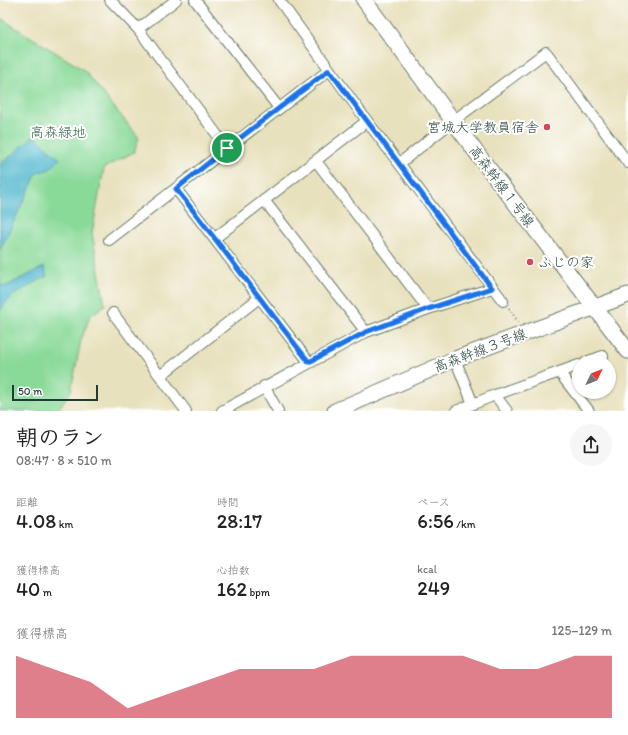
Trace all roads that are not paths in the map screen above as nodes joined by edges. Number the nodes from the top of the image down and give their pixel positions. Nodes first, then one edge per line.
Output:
1 (110, 0) edge
2 (176, 0) edge
3 (195, 0) edge
4 (279, 0) edge
5 (364, 0) edge
6 (138, 29) junction
7 (329, 70) junction
8 (279, 108) junction
9 (367, 121) junction
10 (453, 121) junction
11 (227, 148) junction
12 (316, 161) junction
13 (400, 163) junction
14 (628, 163) edge
15 (176, 189) junction
16 (264, 200) junction
17 (215, 238) junction
18 (109, 240) dead end
19 (492, 288) junction
20 (628, 295) edge
21 (259, 298) junction
22 (503, 301) road end
23 (595, 307) junction
24 (428, 309) junction
25 (113, 312) dead end
26 (366, 332) junction
27 (628, 351) edge
28 (455, 359) junction
29 (309, 362) junction
30 (572, 367) edge
31 (559, 372) junction
32 (160, 376) junction
33 (264, 386) junction
34 (495, 395) junction
35 (473, 404) junction
36 (186, 411) edge
37 (222, 411) edge
38 (278, 411) edge
39 (335, 411) edge
40 (456, 411) edge
41 (507, 411) edge
42 (589, 411) edge

1 - 6 street
2 - 6 street
3 - 8 street
4 - 7 street
5 - 10 street, 高森幹線１号線
6 - 11 street
7 - 8 street
7 - 9 street
8 - 11 street
9 - 12 street
9 - 13 street
10 - 13 street
10 - 14 street
10 - 23 street, 高森幹線１号線
11 - 15 street
12 - 16 street
12 - 24 street
13 - 19 street
15 - 17 street
15 - 18 street
16 - 17 street
16 - 26 street
17 - 21 street
19 - 22 street
19 - 24 street
20 - 23 street, 高森幹線３号線
21 - 29 street
21 - 32 street
23 - 27 street, 高森幹線１号線
23 - 28 street, 高森幹線３号線
24 - 26 street
25 - 32 street
26 - 29 street
28 - 35 street
28 - 39 street, 高森幹線３号線
29 - 33 street
30 - 31 street
31 - 34 street
31 - 42 street
32 - 36 street
33 - 37 street
33 - 38 street
34 - 35 street
34 - 41 street
35 - 40 street

